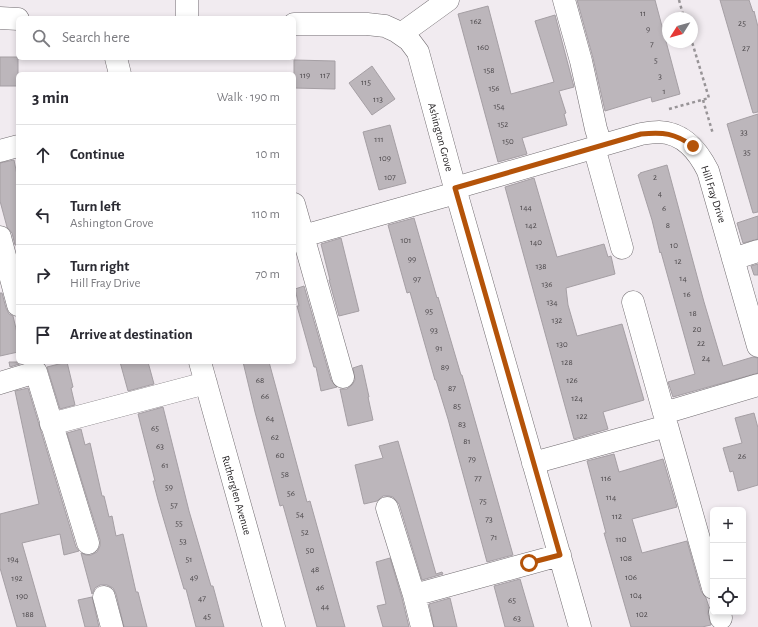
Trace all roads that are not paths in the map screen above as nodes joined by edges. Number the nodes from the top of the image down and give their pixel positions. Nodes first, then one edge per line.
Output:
1 (187, 0) edge
2 (448, 0) edge
3 (564, 0) edge
4 (187, 16) edge
5 (0, 18) edge
6 (16, 19) edge
7 (296, 24) edge
8 (401, 34) junction
9 (116, 60) edge
10 (120, 72) edge
11 (597, 146) junction
12 (16, 147) edge
13 (0, 151) edge
14 (456, 190) junction
15 (296, 211) edge
16 (303, 236) junction
17 (0, 237) edge
18 (622, 248) dead end
19 (758, 252) edge
20 (734, 259) junction
21 (16, 297) edge
22 (632, 302) dead end
23 (755, 324) edge
24 (758, 346) edge
25 (201, 364) edge
26 (35, 367) edge
27 (343, 377) dead end
28 (0, 383) edge
29 (206, 383) junction
30 (758, 385) edge
31 (666, 419) junction
32 (52, 424) junction
33 (533, 463) junction
34 (387, 508) dead end
35 (88, 543) dead end
36 (560, 555) junction
37 (710, 579) edge
38 (414, 595) junction
39 (104, 597) dead end
40 (112, 627) edge
41 (274, 627) edge
42 (422, 627) edge
43 (580, 627) edge

1 - 4 street
2 - 8 street
3 - 11 street
5 - 6 street
7 - 8 street, Ashington Grove
8 - 14 street, Ashington Grove
9 - 10 street
11 - 14 street, Hill Fray Drive
11 - 18 street
11 - 20 street, Hill Fray Drive
12 - 13 street
14 - 16 street, Hill Fray Drive
14 - 33 street, Ashington Grove
15 - 16 street
16 - 27 street
17 - 21 street
19 - 20 street
20 - 23 street, Hill Fray Drive
22 - 31 street
23 - 24 street, Hill Fray Drive
25 - 29 street, Rutherglen Avenue
26 - 28 street
26 - 32 street
29 - 32 street
29 - 41 street, Rutherglen Avenue
30 - 31 street
31 - 33 street
31 - 37 street
32 - 35 street
33 - 36 street, Ashington Grove
34 - 38 street
36 - 38 street
36 - 43 street, Ashington Grove
38 - 42 street
39 - 40 street

